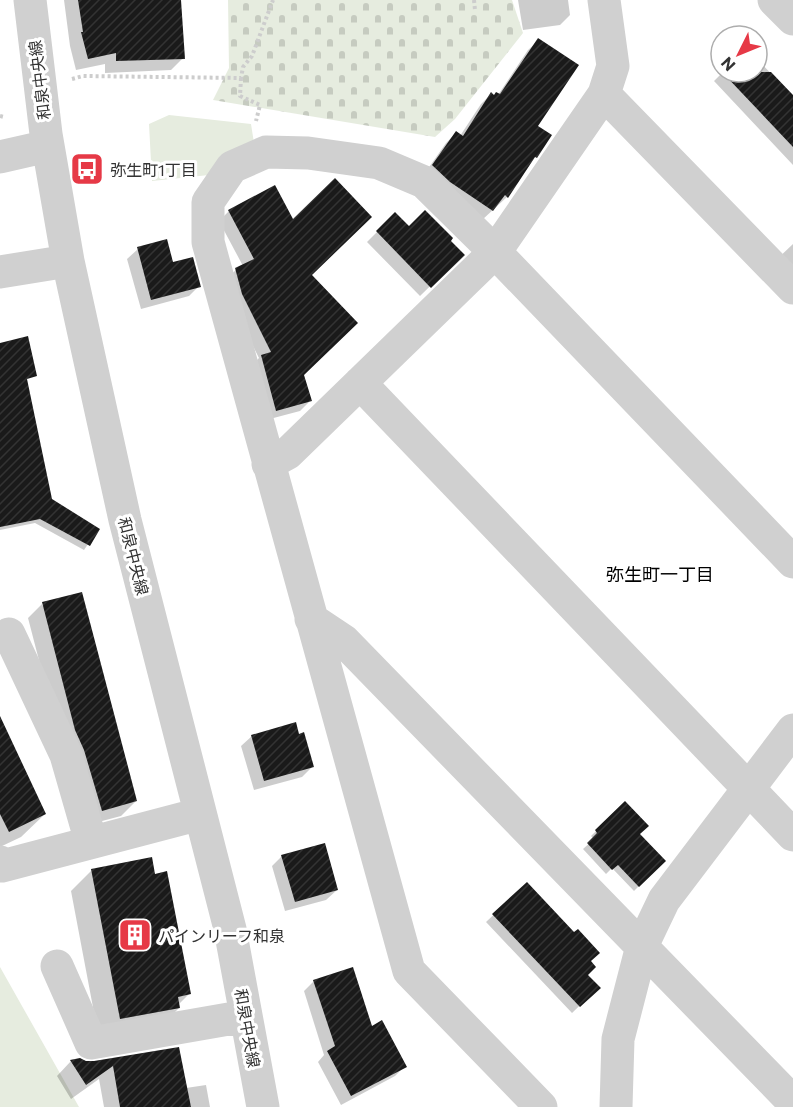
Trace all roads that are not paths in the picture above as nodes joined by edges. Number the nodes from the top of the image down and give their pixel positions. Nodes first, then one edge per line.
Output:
1 (30, 0) edge
2 (604, 0) edge
3 (774, 0) edge
4 (793, 19) edge
5 (604, 94) junction
6 (48, 146) junction
7 (0, 157) edge
8 (495, 252) junction
9 (68, 261) junction
10 (0, 272) edge
11 (793, 288) edge
12 (360, 383) junction
13 (268, 464) junction
14 (793, 562) edge
15 (311, 619) junction
16 (9, 633) dead end
17 (793, 729) edge
18 (747, 788) junction
19 (201, 814) junction
20 (793, 835) edge
21 (91, 842) junction
22 (0, 862) edge
23 (642, 946) junction
24 (57, 966) dead end
25 (246, 1016) junction
26 (793, 1102) edge
27 (263, 1107) edge
28 (541, 1107) edge
29 (616, 1107) edge

1 - 6 street, 和泉中央線
2 - 5 street
3 - 4 street
5 - 8 street
5 - 11 street
6 - 7 street
6 - 9 street, 和泉中央線
8 - 12 street
8 - 13 street
8 - 14 street
9 - 10 street
9 - 19 street, 和泉中央線
12 - 13 street
12 - 18 street
13 - 15 street
15 - 23 street
15 - 28 street
16 - 21 street
17 - 18 street
18 - 20 street
18 - 23 street
19 - 21 street
19 - 25 street, 和泉中央線
21 - 22 street
23 - 26 street
23 - 29 street
24 - 25 street
25 - 27 street, 和泉中央線

